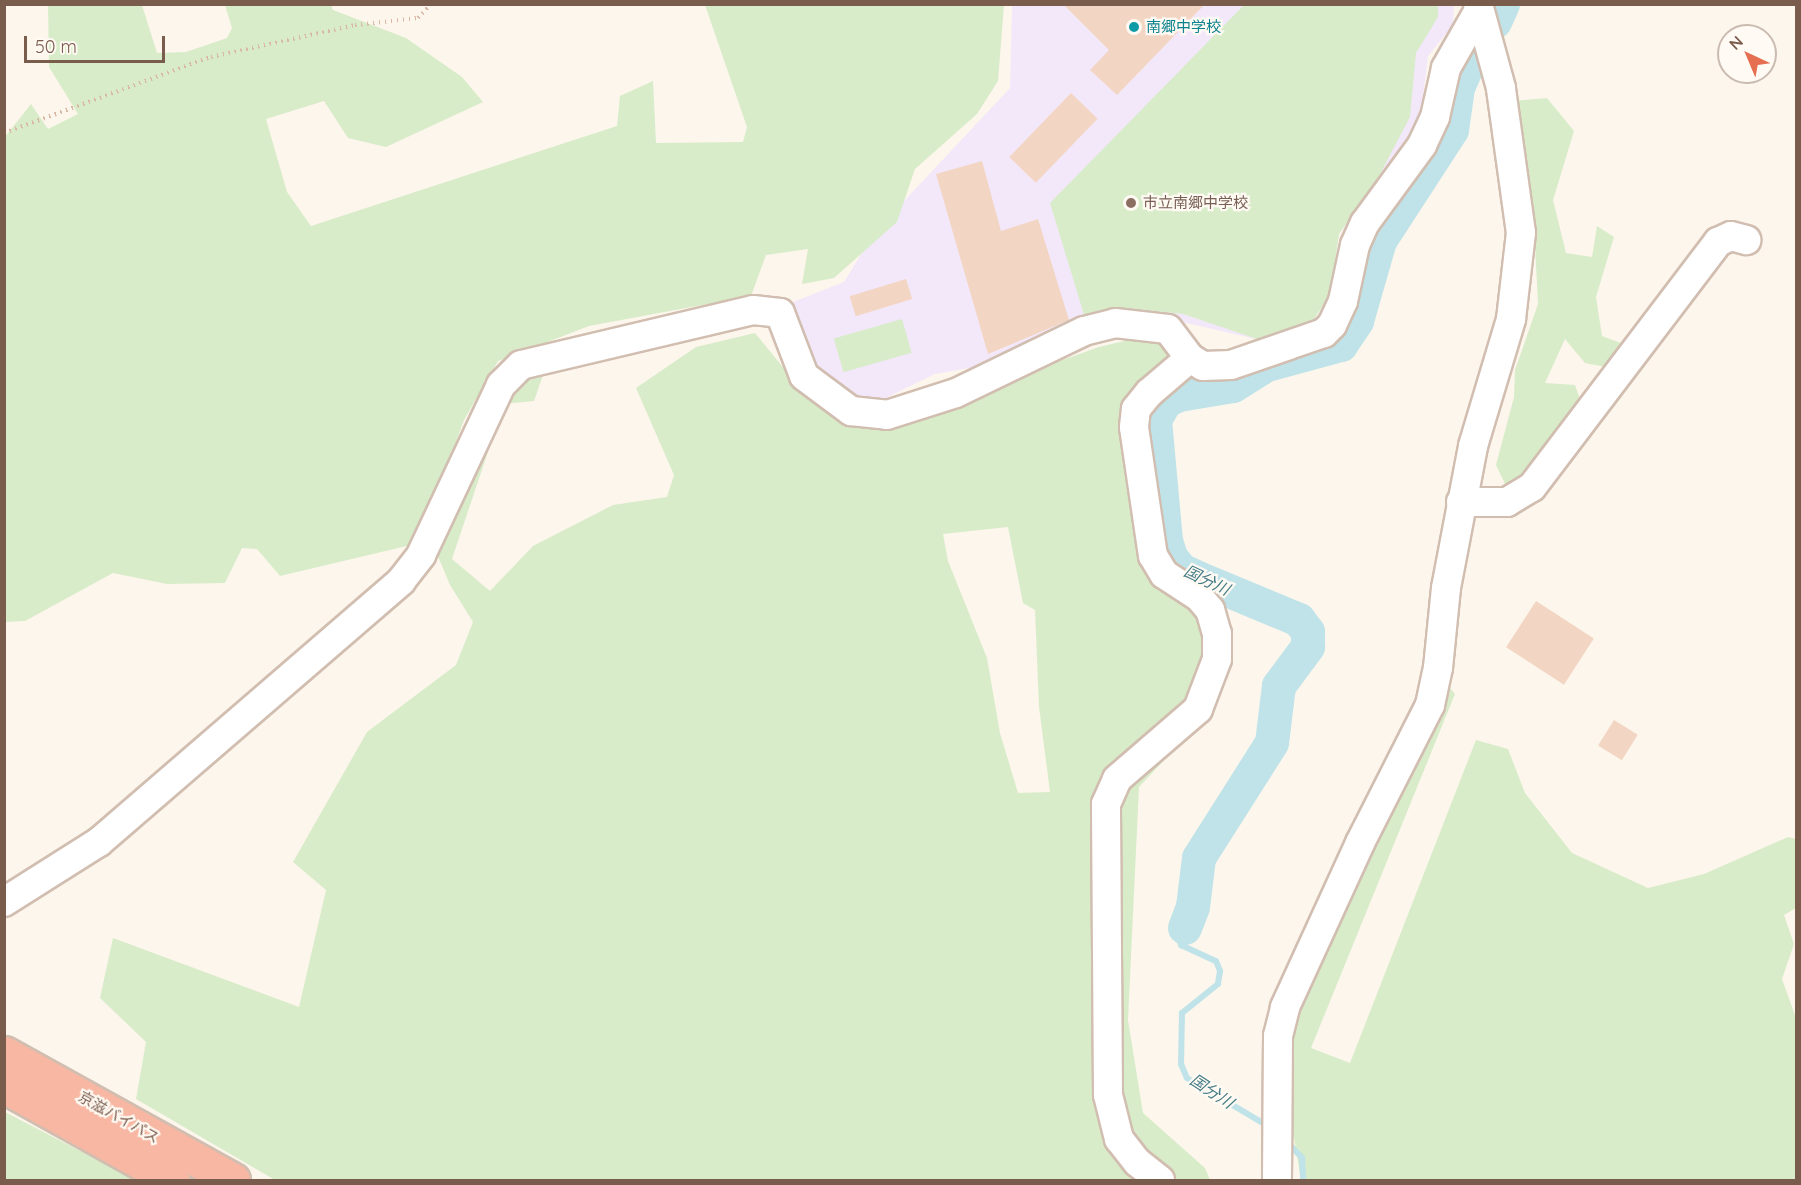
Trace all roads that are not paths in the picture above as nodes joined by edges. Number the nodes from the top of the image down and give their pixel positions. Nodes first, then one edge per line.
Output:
1 (1478, 8) edge
2 (1746, 240) dead end
3 (1190, 358) junction
4 (1461, 502) junction
5 (4, 902) edge
6 (4, 1053) edge
7 (4, 1086) edge
8 (172, 1180) edge
9 (233, 1180) edge
10 (1160, 1180) edge
11 (1277, 1180) edge

1 - 3 street
1 - 4 street
2 - 4 street
3 - 5 street
3 - 10 street
4 - 11 street
6 - 9 highway, 京滋バイパス
7 - 8 highway, 京滋バイパス

